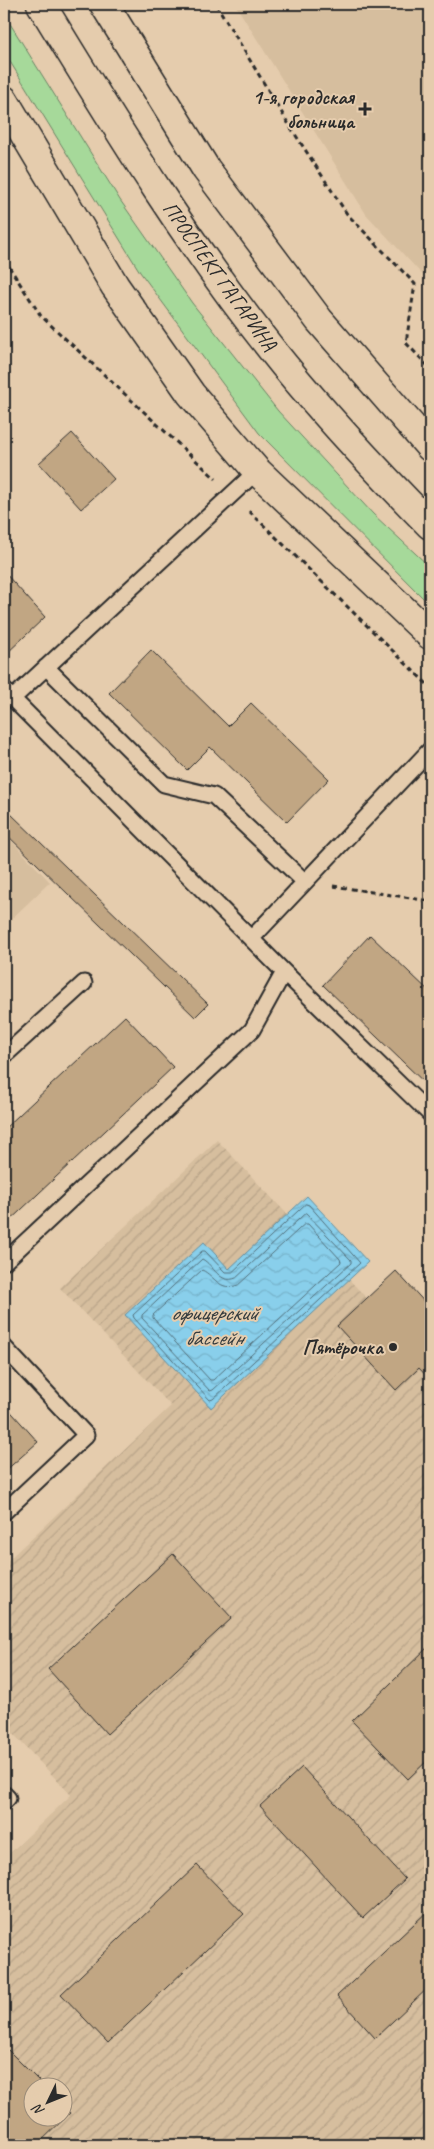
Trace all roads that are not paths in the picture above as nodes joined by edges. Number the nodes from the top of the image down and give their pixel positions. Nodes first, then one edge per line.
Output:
1 (41, 4) edge
2 (104, 4) edge
3 (4, 100) edge
4 (430, 447) edge
5 (257, 471) junction
6 (430, 525) edge
7 (430, 635) edge
8 (46, 667) junction
9 (8, 695) edge
10 (430, 750) edge
11 (305, 882) junction
12 (251, 939) junction
13 (284, 972) junction
14 (84, 983) dead end
15 (4, 1056) edge
16 (430, 1114) edge
17 (4, 1262) edge
18 (4, 1347) edge
19 (4, 1512) edge
20 (4, 1794) edge
21 (4, 1802) edge

1 - 6 main road, ПРОСПЕКТ ГАГАРИНА
2 - 4 main road
3 - 5 main road
5 - 7 main road
5 - 8 lane
8 - 9 lane
8 - 11 lane
9 - 12 lane
10 - 11 lane
11 - 12 lane
12 - 13 lane
13 - 16 lane
13 - 17 lane
14 - 15 lane
18 - 19 lane
20 - 21 lane

